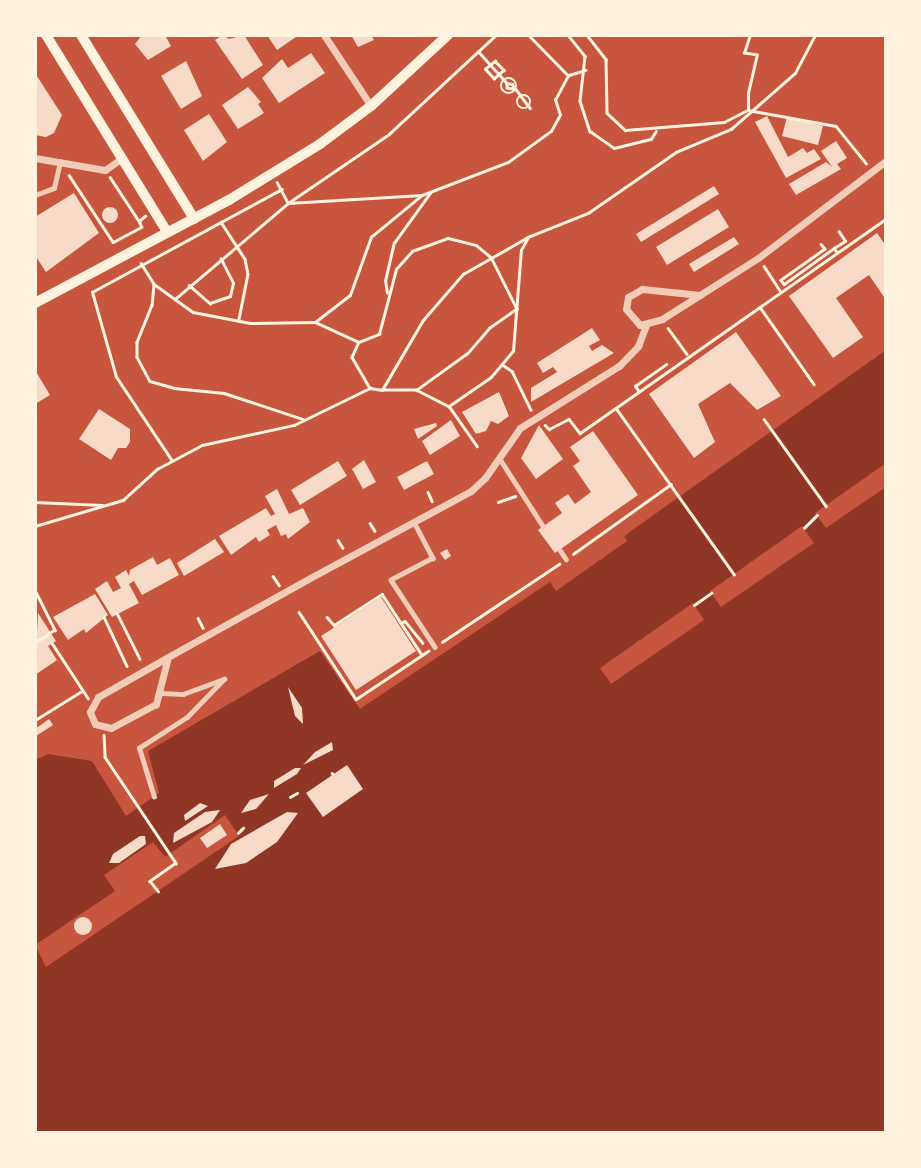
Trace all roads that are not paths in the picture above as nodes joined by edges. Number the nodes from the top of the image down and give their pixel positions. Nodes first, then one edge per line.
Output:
1 (46, 35) edge
2 (81, 35) edge
3 (324, 35) edge
4 (448, 35) edge
5 (371, 106) junction
6 (35, 158) edge
7 (122, 158) junction
8 (886, 161) edge
9 (60, 162) junction
10 (35, 195) edge
11 (194, 219) junction
12 (167, 232) junction
13 (699, 295) junction
14 (35, 303) edge
15 (646, 325) junction
16 (500, 459) junction
17 (414, 522) junction
18 (543, 526) dead end
19 (560, 550) dead end
20 (566, 559) road end
21 (435, 647) road end
22 (168, 657) junction
23 (162, 693) junction
24 (154, 797) dead end

1 - 7 main road
2 - 11 main road
3 - 5 street
4 - 5 main road
5 - 11 main road
6 - 9 street
7 - 9 street
7 - 12 main road
8 - 13 street
9 - 10 lane
11 - 12 main road
12 - 14 main road
13 - 15 street
13 - 15 street
15 - 16 street
16 - 17 street
16 - 18 lane
17 - 21 lane
17 - 22 street
19 - 20 lane
22 - 23 street
22 - 23 street
23 - 24 lane

